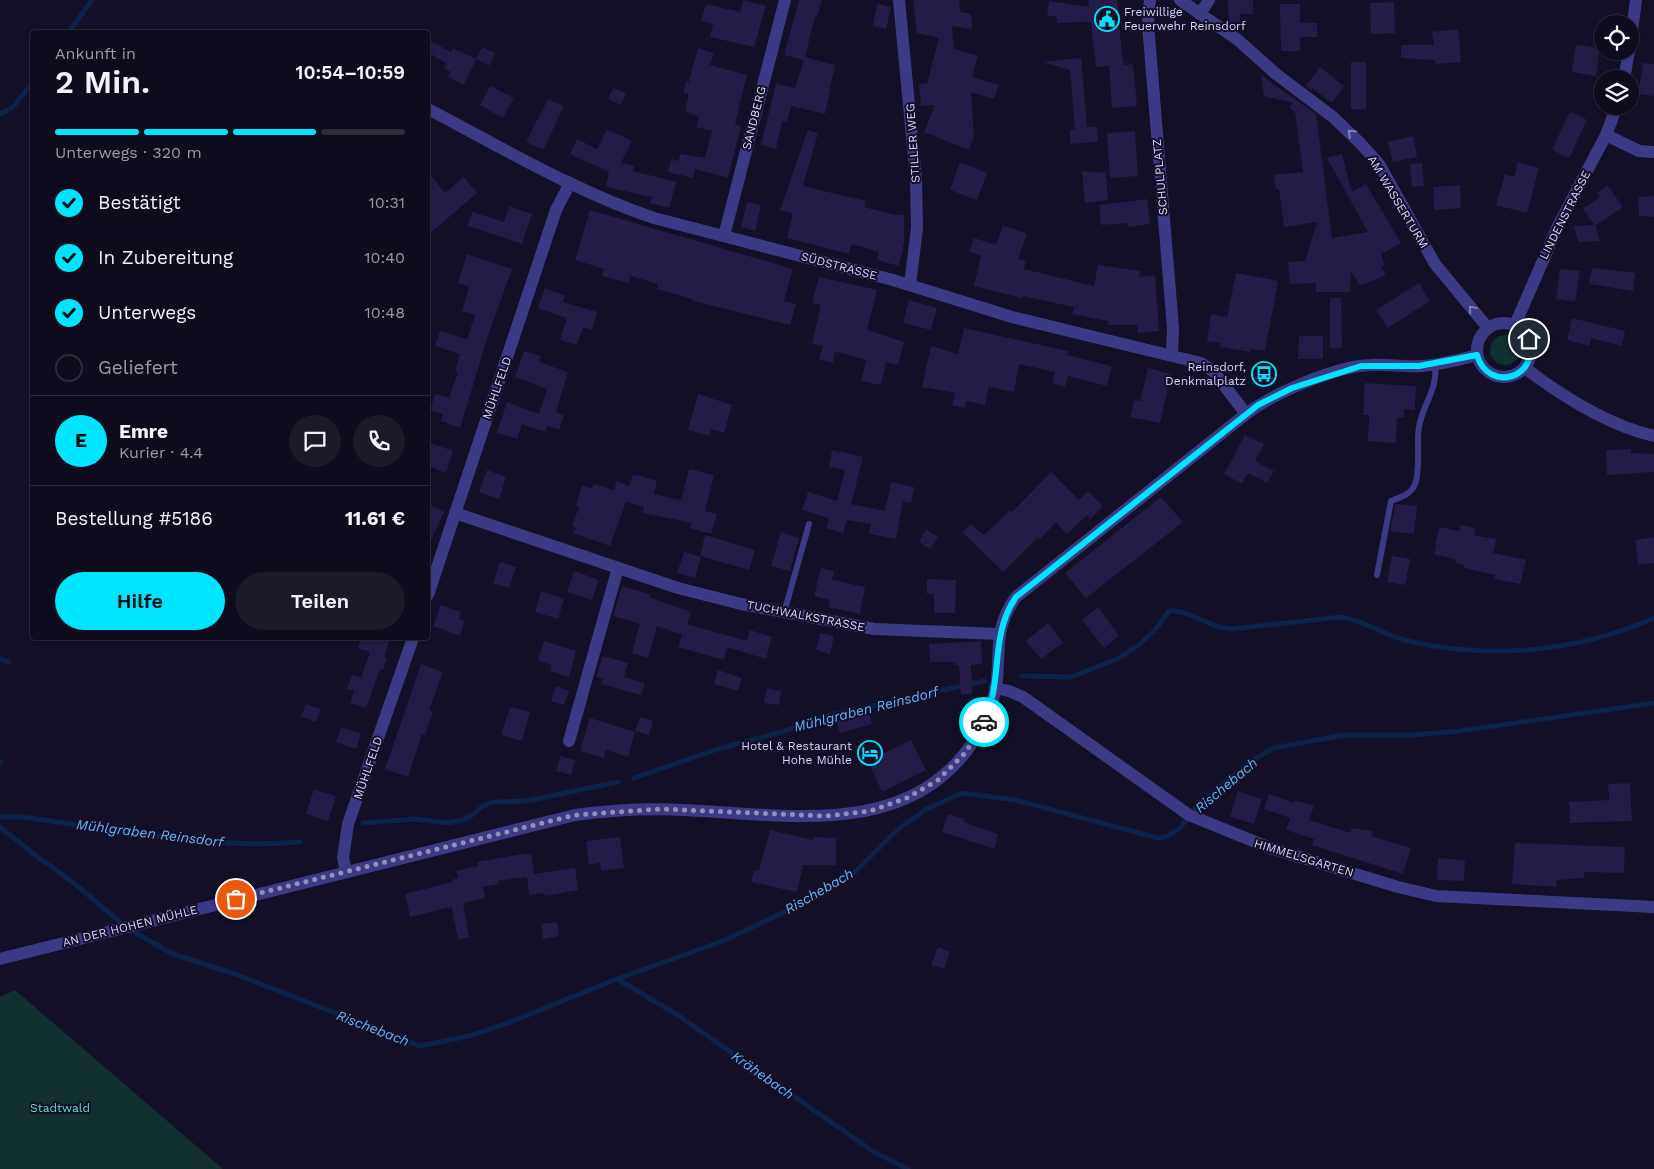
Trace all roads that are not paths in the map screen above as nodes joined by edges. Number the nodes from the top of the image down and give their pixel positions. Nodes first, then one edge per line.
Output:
1 (784, 0) edge
2 (900, 0) edge
3 (1150, 0) edge
4 (1180, 0) edge
5 (1208, 0) edge
6 (1636, 0) edge
7 (1200, 14) junction
8 (1634, 15) edge
9 (430, 110) edge
10 (1614, 115) edge
11 (1606, 135) junction
12 (1654, 152) edge
13 (570, 183) junction
14 (724, 236) junction
15 (910, 285) junction
16 (1514, 325) junction
17 (1488, 328) junction
18 (1172, 355) junction
19 (1477, 355) junction
20 (1435, 364) junction
21 (1525, 368) junction
22 (1246, 414) junction
23 (1654, 436) edge
24 (455, 513) junction
25 (809, 524) dead end
26 (618, 568) junction
27 (1377, 575) dead end
28 (430, 588) edge
29 (784, 613) junction
30 (999, 634) junction
31 (412, 640) edge
32 (995, 688) junction
33 (569, 740) dead end
34 (346, 871) junction
35 (1654, 907) edge
36 (0, 959) edge

1 - 14 street, SANDBERG
2 - 15 street, STILLER WEG
3 - 18 street, SCHULPLATZ
4 - 7 street, AM WASSERTURM
5 - 7 street
6 - 8 street
17 -> 7 street, AM WASSERTURM
9 - 13 street, SÜDSTRASSE
10 - 11 street, LINDENSTRASSE
11 - 12 street
11 - 16 street, LINDENSTRASSE
13 - 14 street, SÜDSTRASSE
13 - 24 street, MÜHLFELD
14 - 15 street, SÜDSTRASSE
15 - 18 street, SÜDSTRASSE
16 - 17 street
16 - 21 street
17 - 19 street
18 - 22 street, SÜDSTRASSE
19 - 20 street, AN DER HOHEN MÜHLE
19 - 21 street
20 - 22 street, AN DER HOHEN MÜHLE
20 - 27 lane
21 - 23 street
22 - 30 street, AN DER HOHEN MÜHLE
24 - 26 street, TUCHWALKSTRASSE
24 - 28 street, MÜHLFELD
25 - 29 lane
26 - 29 street, TUCHWALKSTRASSE
26 - 33 street
29 - 30 street, TUCHWALKSTRASSE
30 - 32 street, AN DER HOHEN MÜHLE
31 - 34 street, MÜHLFELD
32 - 34 street, AN DER HOHEN MÜHLE
32 - 35 street, HIMMELSGARTEN
34 - 36 street, AN DER HOHEN MÜHLE

